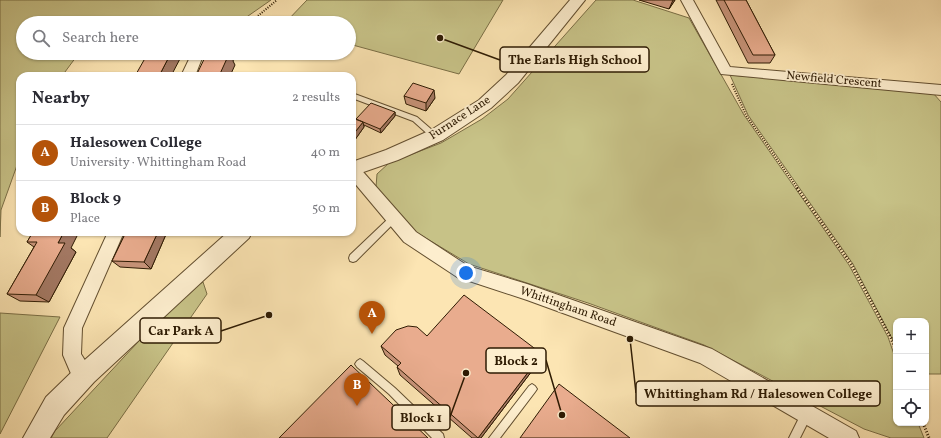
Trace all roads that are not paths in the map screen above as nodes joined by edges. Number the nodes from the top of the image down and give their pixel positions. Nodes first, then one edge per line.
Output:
1 (578, 0) edge
2 (687, 0) edge
3 (195, 60) edge
4 (190, 72) edge
5 (941, 90) edge
6 (356, 97) edge
7 (435, 136) junction
8 (356, 168) edge
9 (356, 174) edge
10 (394, 219) junction
11 (114, 236) edge
12 (238, 236) edge
13 (353, 258) dead end
14 (360, 364) dead end
15 (86, 374) junction
16 (532, 389) dead end
17 (807, 414) junction
18 (36, 438) edge
19 (439, 438) edge
20 (494, 438) edge
21 (794, 438) edge
22 (849, 438) edge

1 - 7 street, Furnace Lane
2 - 5 street, Newfield Crescent
3 - 4 street
6 - 7 lane
7 - 8 street, Furnace Lane
9 - 10 street, Whittingham Road
10 - 13 lane
10 - 17 street, Whittingham Road
11 - 15 street
12 - 15 street
14 - 19 lane
15 - 18 street
16 - 20 lane
17 - 21 lane
17 - 22 street, Whittingham Road

